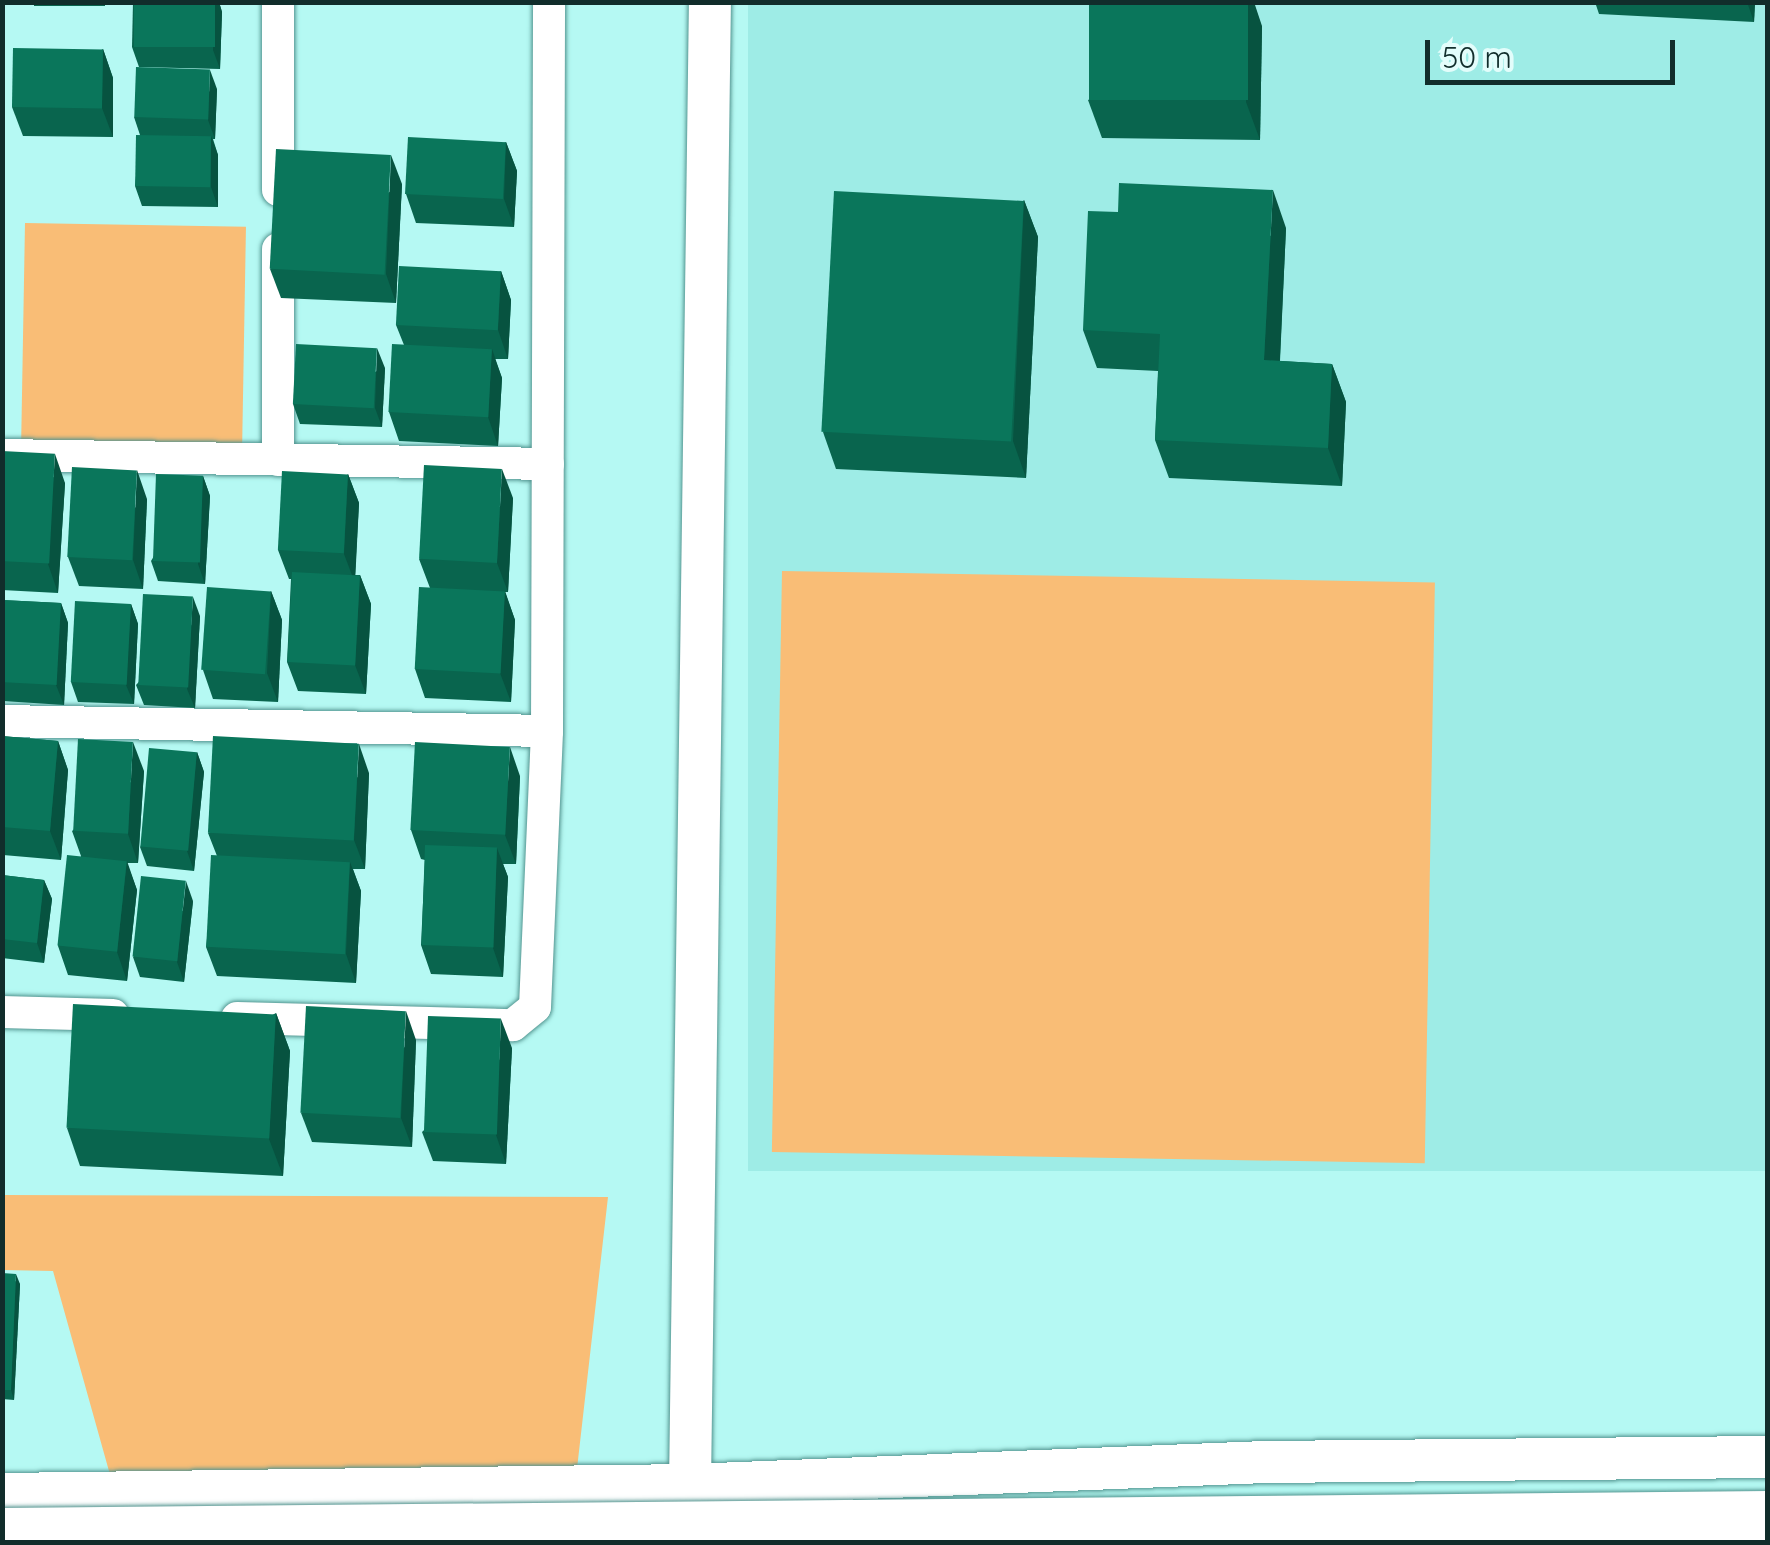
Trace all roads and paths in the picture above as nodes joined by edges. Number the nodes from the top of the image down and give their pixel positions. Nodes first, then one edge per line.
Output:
1 (278, 2) edge
2 (549, 2) edge
3 (686, 2) edge
4 (710, 2) edge
5 (2, 456) edge
6 (278, 460) junction
7 (548, 464) junction
8 (2, 721) edge
9 (547, 731) junction
10 (2, 1012) edge
11 (140, 1015) edge
12 (199, 1017) edge
13 (1768, 1457) edge
14 (675, 1485) junction
15 (2, 1494) edge
16 (1768, 1518) edge
17 (2, 1535) edge
18 (655, 1542) edge
19 (696, 1542) edge

1 - 6 street
2 - 7 street
3 - 14 street
4 - 14 street
5 - 6 street
6 - 7 street
7 - 9 street
8 - 9 street
9 - 12 street
10 - 11 street
13 - 14 street
14 - 15 street
14 - 18 street
14 - 19 street
16 - 17 highway, bridge

